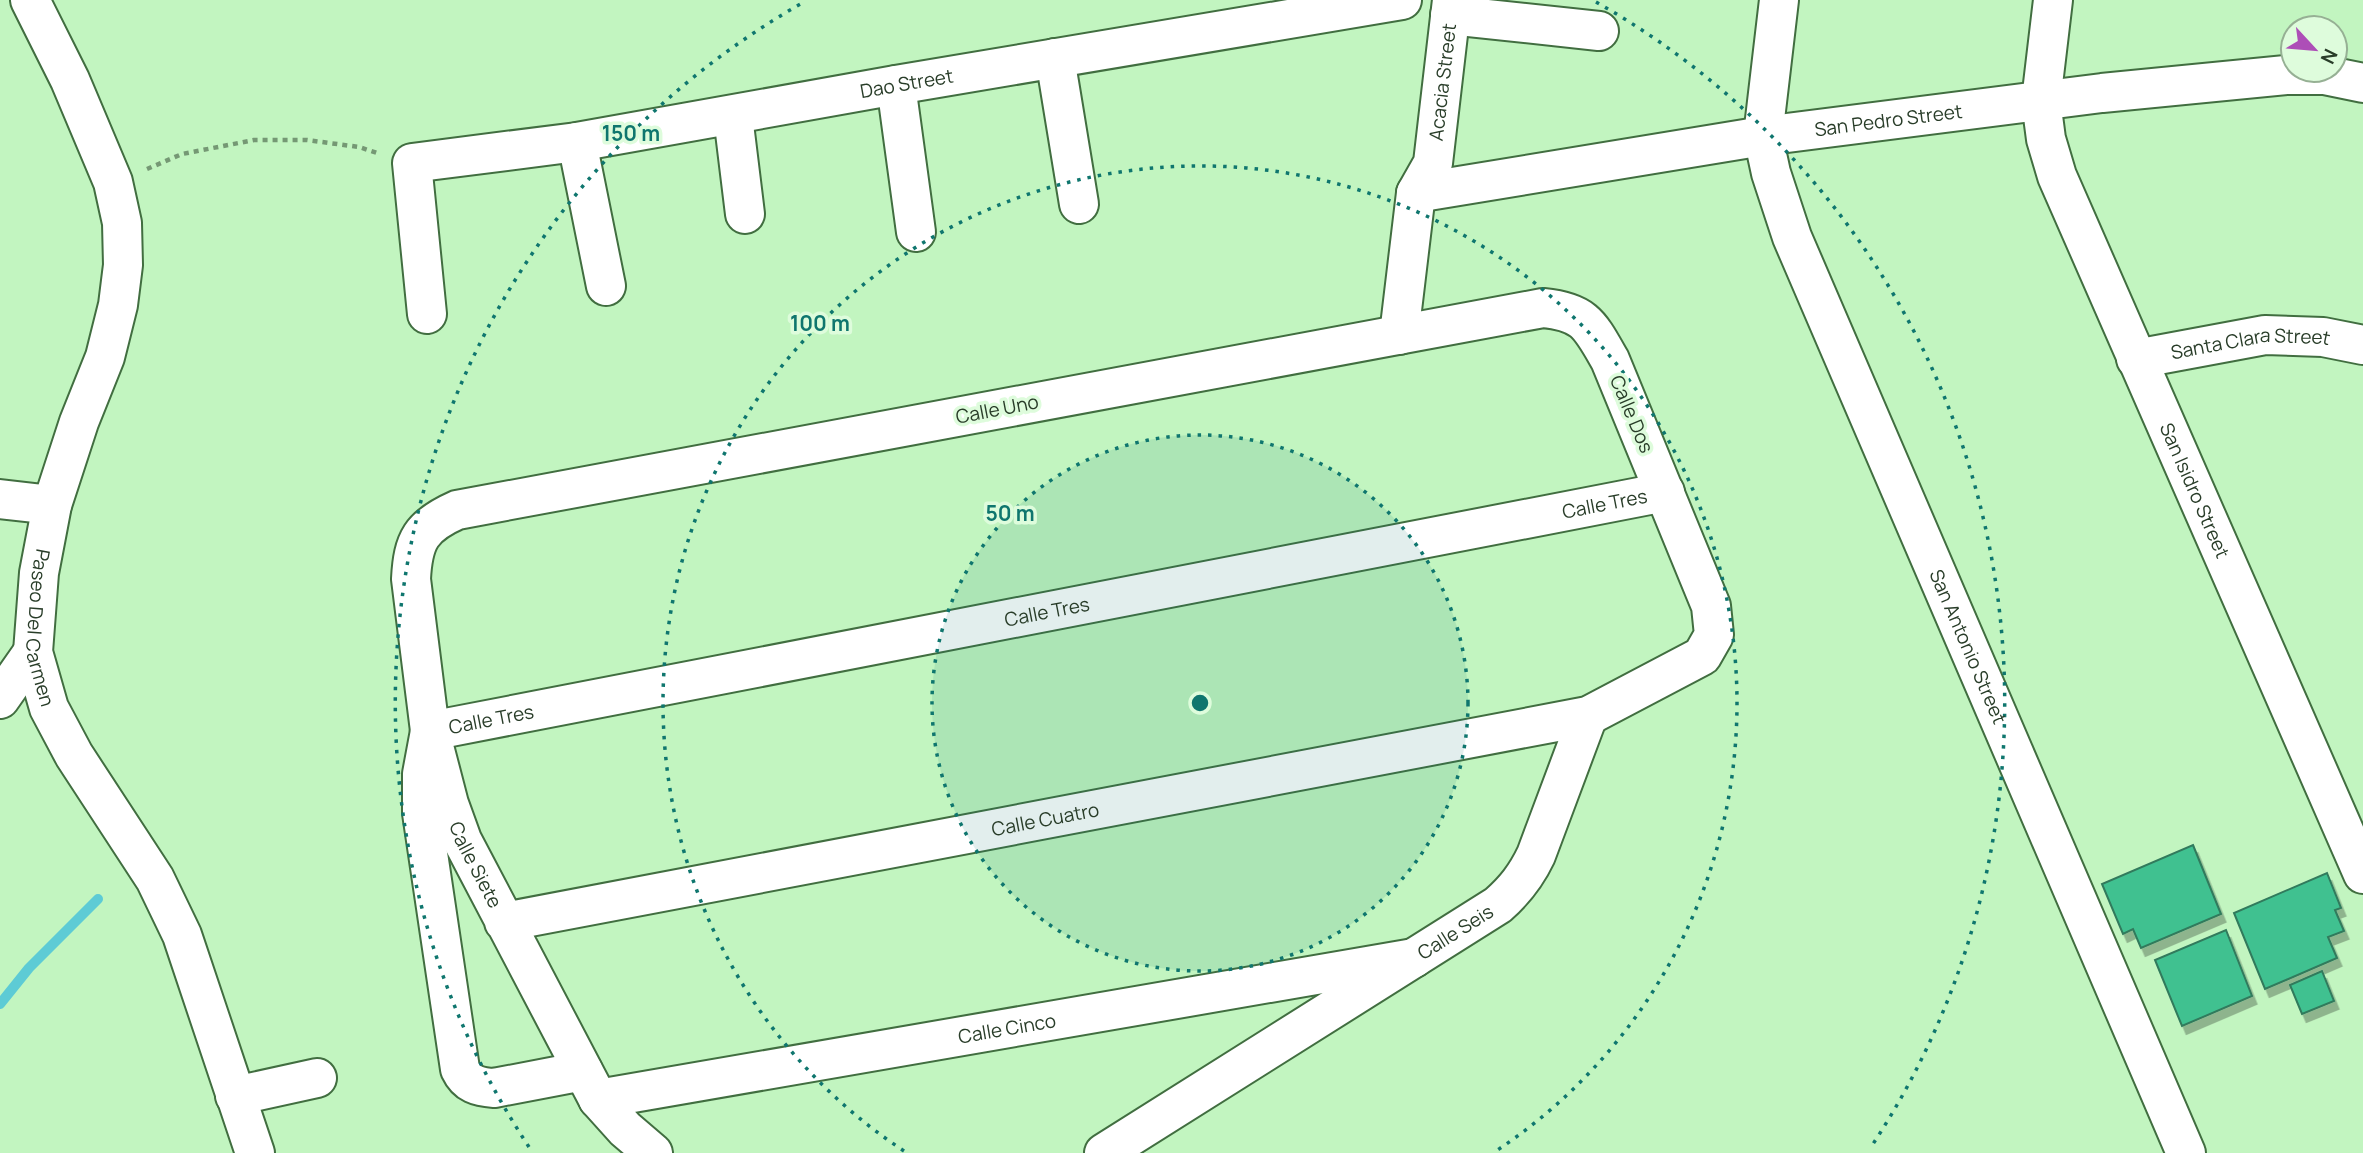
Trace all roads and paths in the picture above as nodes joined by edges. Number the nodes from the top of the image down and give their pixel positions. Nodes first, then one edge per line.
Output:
1 (30, 0) edge
2 (1402, 0) edge
3 (1779, 0) edge
4 (2053, 0) edge
5 (1451, 7) edge
6 (1599, 31) dead end
7 (1055, 58) junction
8 (2363, 83) edge
9 (896, 85) junction
10 (2041, 101) junction
11 (733, 116) junction
12 (1763, 136) junction
13 (577, 142) junction
14 (412, 163) junction
15 (113, 182) junction
16 (1431, 182) junction
17 (1079, 204) dead end
18 (745, 214) dead end
19 (916, 232) dead end
20 (606, 286) dead end
21 (427, 314) dead end
22 (1580, 317) joint
23 (1413, 332) junction
24 (2363, 345) edge
25 (2136, 359) junction
26 (1665, 492) junction
27 (0, 499) edge
28 (52, 505) junction
29 (421, 534) joint
30 (33, 652) junction
31 (0, 699) edge
32 (1588, 716) junction
33 (430, 731) junction
34 (2363, 874) edge
35 (504, 922) junction
36 (1414, 958) junction
37 (317, 1078) dead end
38 (591, 1085) junction
39 (235, 1096) junction
40 (255, 1153) edge
41 (653, 1153) edge
42 (1104, 1153) edge
43 (2186, 1153) edge

1 - 15 street, Paseo Del Carmen
2 - 7 street, Dao Street
3 - 12 street
4 - 10 street, San Isidro Street
5 - 6 street
5 - 16 street, Acacia Street
7 - 9 street, Dao Street
7 - 17 street
8 - 10 street, San Pedro Street
9 - 11 street, Dao Street
9 - 19 street
10 - 12 street, San Pedro Street
10 - 25 street, San Isidro Street
11 - 13 street, Dao Street
11 - 18 street
12 - 16 street, San Pedro Street
12 - 43 street, San Antonio Street
13 - 14 street, Dao Street
13 - 20 street
14 - 15 path
14 - 21 street
15 - 28 street, Paseo Del Carmen
16 - 23 street, Acacia Street
22 - 23 street, Calle Uno
22 - 26 street, Calle Dos
23 - 29 street, Calle Uno
24 - 25 street, Santa Clara Street
25 - 34 street, San Isidro Street
26 - 32 street, Calle Dos
26 - 33 street, Calle Tres
27 - 28 street
28 - 30 street, Paseo Del Carmen
29 - 33 street, Calle Siete
30 - 31 street
30 - 39 street, Paseo Del Carmen
32 - 35 street, Calle Cuatro
32 - 36 street, Calle Seis
33 - 35 street, Calle Siete
33 - 38 street, Calle Cinco
35 - 38 street, Calle Siete
36 - 38 street, Calle Cinco
36 - 42 street, Calle Seis
37 - 39 street
38 - 41 street, Calle Siete
39 - 40 street, Paseo Del Carmen

